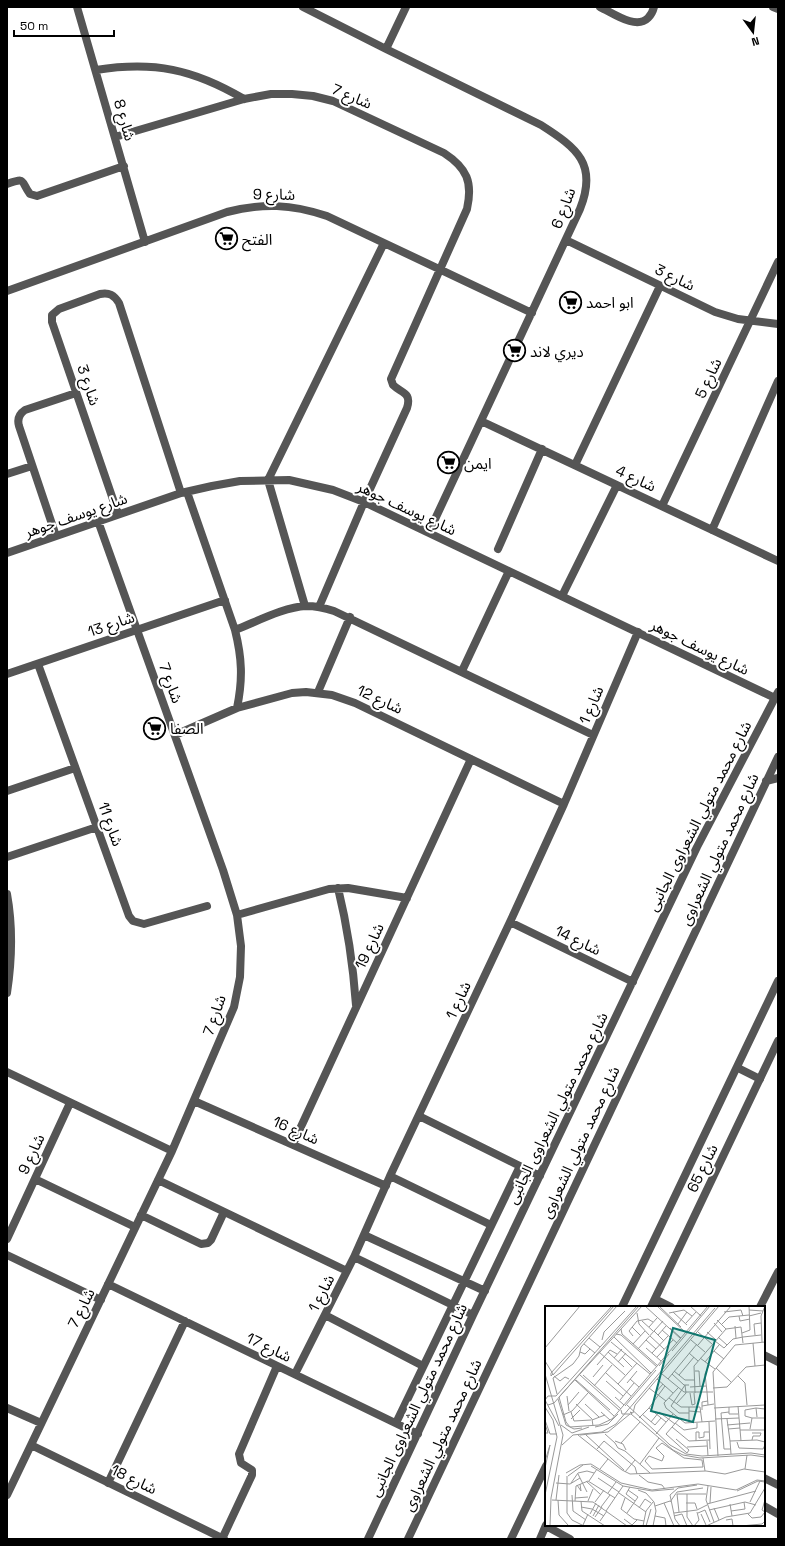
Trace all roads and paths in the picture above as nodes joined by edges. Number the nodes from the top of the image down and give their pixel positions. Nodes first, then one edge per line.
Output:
1 (77, 7) edge
2 (303, 7) edge
3 (406, 7) edge
4 (600, 7) edge
5 (654, 7) edge
6 (773, 7) edge
7 (778, 9) edge
8 (386, 49) junction
9 (96, 70) junction
10 (244, 98) junction
11 (115, 137) junction
12 (124, 166) junction
13 (7, 184) edge
14 (566, 240) junction
15 (146, 242) junction
16 (384, 243) junction
17 (778, 262) edge
18 (440, 270) junction
19 (660, 286) junction
20 (7, 291) edge
21 (532, 313) junction
22 (750, 321) junction
23 (778, 324) edge
24 (778, 381) edge
25 (76, 392) junction
26 (481, 421) junction
27 (542, 449) junction
28 (575, 465) junction
29 (32, 466) junction
30 (7, 474) edge
31 (268, 480) junction
32 (617, 485) junction
33 (184, 492) junction
34 (364, 502) junction
35 (662, 506) junction
36 (118, 514) junction
37 (98, 521) junction
38 (712, 530) junction
39 (429, 532) junction
40 (56, 536) junction
41 (498, 549) dead end
42 (7, 553) edge
43 (778, 561) edge
44 (509, 571) junction
45 (562, 596) junction
46 (224, 600) junction
47 (305, 606) junction
48 (319, 606) junction
49 (350, 617) junction
50 (137, 630) junction
51 (235, 630) junction
52 (638, 632) junction
53 (38, 664) junction
54 (462, 672) junction
55 (7, 674) edge
56 (318, 692) junction
57 (776, 695) edge
58 (237, 708) junction
59 (174, 735) junction
60 (593, 735) junction
61 (778, 757) edge
62 (471, 759) junction
63 (75, 768) junction
64 (778, 778) edge
65 (766, 781) junction
66 (7, 791) edge
67 (564, 804) junction
68 (97, 827) junction
69 (7, 857) edge
70 (338, 888) junction
71 (7, 894) edge
72 (407, 898) junction
73 (207, 906) dead end
74 (237, 915) junction
75 (510, 922) junction
76 (778, 981) edge
77 (633, 982) junction
78 (7, 993) edge
79 (356, 1007) junction
80 (778, 1042) edge
81 (738, 1068) junction
82 (7, 1072) edge
83 (760, 1079) junction
84 (194, 1101) junction
85 (70, 1103) junction
86 (419, 1116) junction
87 (293, 1144) junction
88 (172, 1151) junction
89 (520, 1166) junction
90 (390, 1176) junction
91 (540, 1176) junction
92 (35, 1179) junction
93 (158, 1180) junction
94 (386, 1186) junction
95 (224, 1212) junction
96 (141, 1215) junction
97 (491, 1226) junction
98 (135, 1227) junction
99 (364, 1234) junction
100 (7, 1239) edge
101 (7, 1255) edge
102 (354, 1257) junction
103 (347, 1271) junction
104 (778, 1272) edge
105 (464, 1281) junction
106 (108, 1284) junction
107 (485, 1292) junction
108 (655, 1299) junction
109 (101, 1300) junction
110 (453, 1305) junction
111 (622, 1306) edge
112 (652, 1306) edge
113 (669, 1306) edge
114 (761, 1306) edge
115 (325, 1315) junction
116 (473, 1315) junction
117 (185, 1321) junction
118 (765, 1356) edge
119 (778, 1362) edge
120 (277, 1366) junction
121 (423, 1366) junction
122 (295, 1374) junction
123 (7, 1408) edge
124 (42, 1423) junction
125 (396, 1424) junction
126 (418, 1434) junction
127 (31, 1445) junction
128 (545, 1468) edge
129 (765, 1478) edge
130 (108, 1483) junction
131 (778, 1485) edge
132 (7, 1495) edge
133 (765, 1507) edge
134 (778, 1514) edge
135 (546, 1526) edge
136 (223, 1539) edge
137 (368, 1539) edge
138 (408, 1539) edge
139 (511, 1539) edge
140 (540, 1539) edge
141 (570, 1539) edge

1 - 9 street, شارع 8
2 - 8 street, شارع 6
3 - 8 street
4 - 5 street
6 - 7 street
8 - 14 street, شارع 6
9 - 10 street
9 - 11 street, شارع 8
10 - 11 street, شارع 7
10 - 18 street, شارع 7
11 - 12 street, شارع 8
12 - 13 street
12 - 15 street, شارع 8
14 - 19 street, شارع 3
14 - 21 street, شارع 6
15 - 16 street, شارع 9
15 - 20 street, شارع 9
16 - 18 street, شارع 9
16 - 31 street
17 - 22 street, شارع 5
18 - 21 street, شارع 9
18 - 34 street, شارع 7
19 - 22 street, شارع 3
19 - 28 street
21 - 26 street, شارع 6
22 - 23 street, شارع 3
22 - 35 street, شارع 5
24 - 38 street
25 - 29 street
25 - 33 street, شارع 3
25 - 36 street, شارع 3
26 - 27 street, شارع 4
26 - 39 street, شارع 6
27 - 28 street, شارع 4
27 - 41 street
28 - 32 street, شارع 4
29 - 30 street
29 - 40 street
31 - 33 street, شارع يوسف جوهر
31 - 34 street, شارع يوسف جوهر
31 - 47 street
32 - 35 street, شارع 4
32 - 45 street
33 - 36 street, شارع يوسف جوهر
33 - 46 street
34 - 39 street, شارع يوسف جوهر
34 - 48 street
35 - 38 street, شارع 4
36 - 37 street, شارع يوسف جوهر
37 - 40 street, شارع يوسف جوهر
37 - 50 street, شارع 7
38 - 43 street, شارع 4
39 - 44 street, شارع يوسف جوهر
40 - 42 street, شارع يوسف جوهر
44 - 45 street, شارع يوسف جوهر
44 - 54 street
45 - 52 street, شارع يوسف جوهر
46 - 50 street, شارع 13
46 - 51 street
47 - 48 street
47 - 51 street
48 - 49 street
49 - 54 street
49 - 56 street
50 - 53 street, شارع 13
50 - 59 street, شارع 7
51 - 58 street
52 - 57 street, شارع يوسف جوهر
52 - 60 street, شارع 1
53 - 55 street, شارع 13
53 - 63 street, شارع 11
54 - 60 street
56 - 58 street, شارع 12
56 - 62 street, شارع 12
57 - 77 street, شارع محمد متولي الشعراوى الجانبى
58 - 59 street, شارع 12
59 - 74 street, شارع 7
60 - 67 street, شارع 1
61 - 65 street, شارع محمد متولي الشعراوى
62 - 67 street, شارع 12
62 - 72 street, شارع 19
63 - 66 street
63 - 68 street, شارع 11
64 - 65 street
65 - 138 street, شارع محمد متولي الشعراوى
67 - 75 street, شارع 1
68 - 69 street
68 - 73 street, شارع 11
70 - 72 street
70 - 74 street
70 - 79 street
71 - 78 street
72 - 79 street, شارع 19
74 - 84 street, شارع 7
75 - 77 street, شارع 14
75 - 86 street, شارع 1
76 - 81 street
77 - 91 street, شارع محمد متولي الشعراوى الجانبى
79 - 87 street, شارع 19
80 - 83 street, شارع 65
81 - 83 street
81 - 111 street
82 - 85 street
83 - 108 street, شارع 65
84 - 87 street, شارع 16
84 - 88 street, شارع 7
85 - 88 street
85 - 92 street, شارع 9
86 - 89 street
86 - 90 street, شارع 1
87 - 94 street, شارع 16
88 - 93 street, شارع 7
89 - 91 street
89 - 97 street
90 - 94 street, شارع 1
90 - 97 street
91 - 107 street, شارع محمد متولي الشعراوى الجانبى
92 - 98 street
92 - 100 street, شارع 9
93 - 95 street
93 - 96 street, شارع 7
94 - 99 street, شارع 1
95 - 96 street
95 - 103 street
96 - 98 street, شارع 7
97 - 105 street
98 - 106 street, شارع 7
99 - 102 street, شارع 1
99 - 105 street
101 - 109 street
102 - 103 street, شارع 1
102 - 110 street
103 - 115 street, شارع 1
104 - 114 street
105 - 107 street
105 - 110 street
106 - 109 street, شارع 7
106 - 117 street, شارع 17
107 - 116 street, شارع محمد متولي الشعراوى الجانبى
108 - 112 street, شارع 65
108 - 113 street
109 - 124 street, شارع 7
110 - 116 street
110 - 121 street
115 - 121 street
115 - 122 street, شارع 1
116 - 126 street, شارع محمد متولي الشعراوى الجانبى
117 - 120 street, شارع 17
117 - 130 street
118 - 119 street
120 - 122 street, شارع 17
120 - 136 street
121 - 125 street
122 - 125 street, شارع 17
123 - 124 street
124 - 127 street, شارع 7
125 - 126 street, شارع 17
126 - 137 street, شارع محمد متولي الشعراوى الجانبى
127 - 130 street, شارع 18
127 - 132 street, شارع 7
128 - 139 street
129 - 131 street
130 - 136 street, شارع 18
133 - 134 street
135 - 140 street
135 - 141 street

